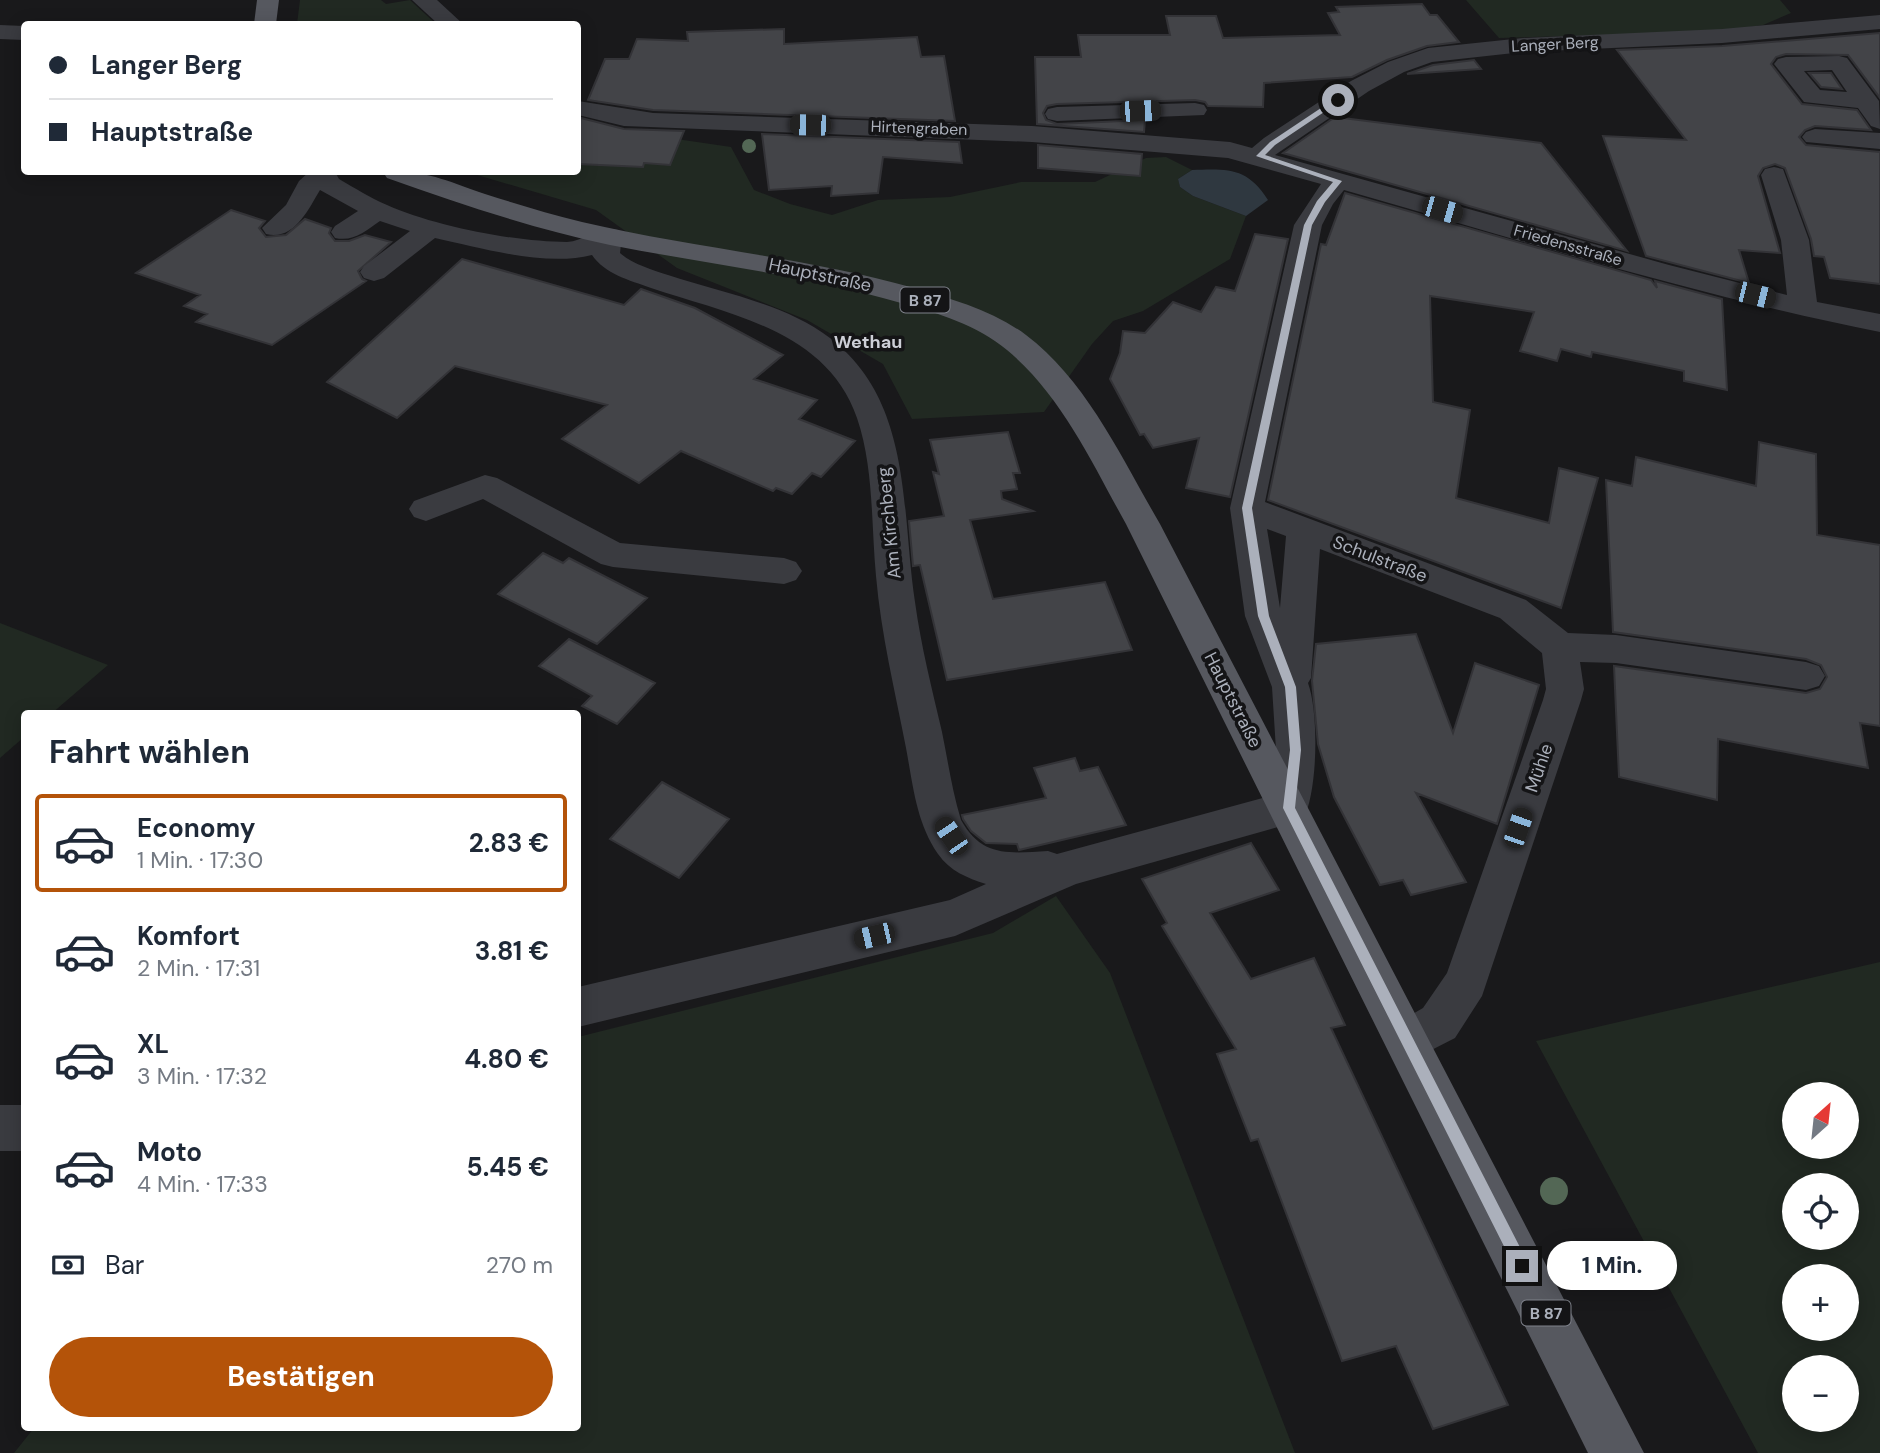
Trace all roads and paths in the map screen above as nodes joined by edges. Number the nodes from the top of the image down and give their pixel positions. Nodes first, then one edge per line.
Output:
1 (268, 0) edge
2 (423, 0) edge
3 (1855, 0) edge
4 (265, 21) edge
5 (448, 21) edge
6 (1877, 24) edge
7 (0, 32) edge
8 (21, 33) edge
9 (581, 109) edge
10 (1195, 110) dead end
11 (1876, 121) edge
12 (1032, 134) junction
13 (1815, 137) dead end
14 (1259, 156) junction
15 (320, 175) edge
16 (323, 175) edge
17 (405, 175) edge
18 (1774, 175) dead end
19 (1338, 181) junction
20 (377, 211) junction
21 (276, 228) dead end
22 (430, 229) junction
23 (345, 232) dead end
24 (608, 236) junction
25 (466, 237) junction
26 (374, 272) dead end
27 (519, 276) dead end
28 (1803, 307) junction
29 (1880, 323) edge
30 (1247, 508) junction
31 (426, 509) dead end
32 (1304, 531) junction
33 (784, 571) dead end
34 (1560, 647) junction
35 (1806, 676) dead end
36 (1291, 687) junction
37 (1289, 808) junction
38 (1068, 868) junction
39 (581, 1006) edge
40 (1408, 1041) junction
41 (0, 1128) edge
42 (21, 1128) edge
43 (1617, 1453) edge

1 - 4 main road
2 - 5 street
3 - 6 street
6 - 14 street, Langer Berg
7 - 8 street
9 - 12 street, Hirtengraben
10 - 12 street
11 - 13 street
12 - 14 street, Hirtengraben
14 - 19 street, Friedensstraße
15 - 21 street
16 - 20 street
17 - 24 main road, Hauptstraße / B 87
18 - 28 street
19 - 28 street, Friedensstraße
19 - 30 street
20 - 22 street
20 - 23 street
22 - 25 street
22 - 26 street
24 - 25 street
24 - 37 main road, Hauptstraße / B 87
24 - 38 street, Am Kirchberg
25 - 27 street
28 - 29 street, Friedensstraße
30 - 32 street, Schulstraße
30 - 36 street
31 - 33 street
32 - 34 street, Schulstraße
32 - 36 street
34 - 35 street
34 - 40 street, Mühle
36 - 37 street
37 - 38 street, Am Kirchberg
37 - 40 main road, Hauptstraße / B 87
38 - 39 street, Am Kirchberg
40 - 43 main road, Hauptstraße / B 87
41 - 42 street

